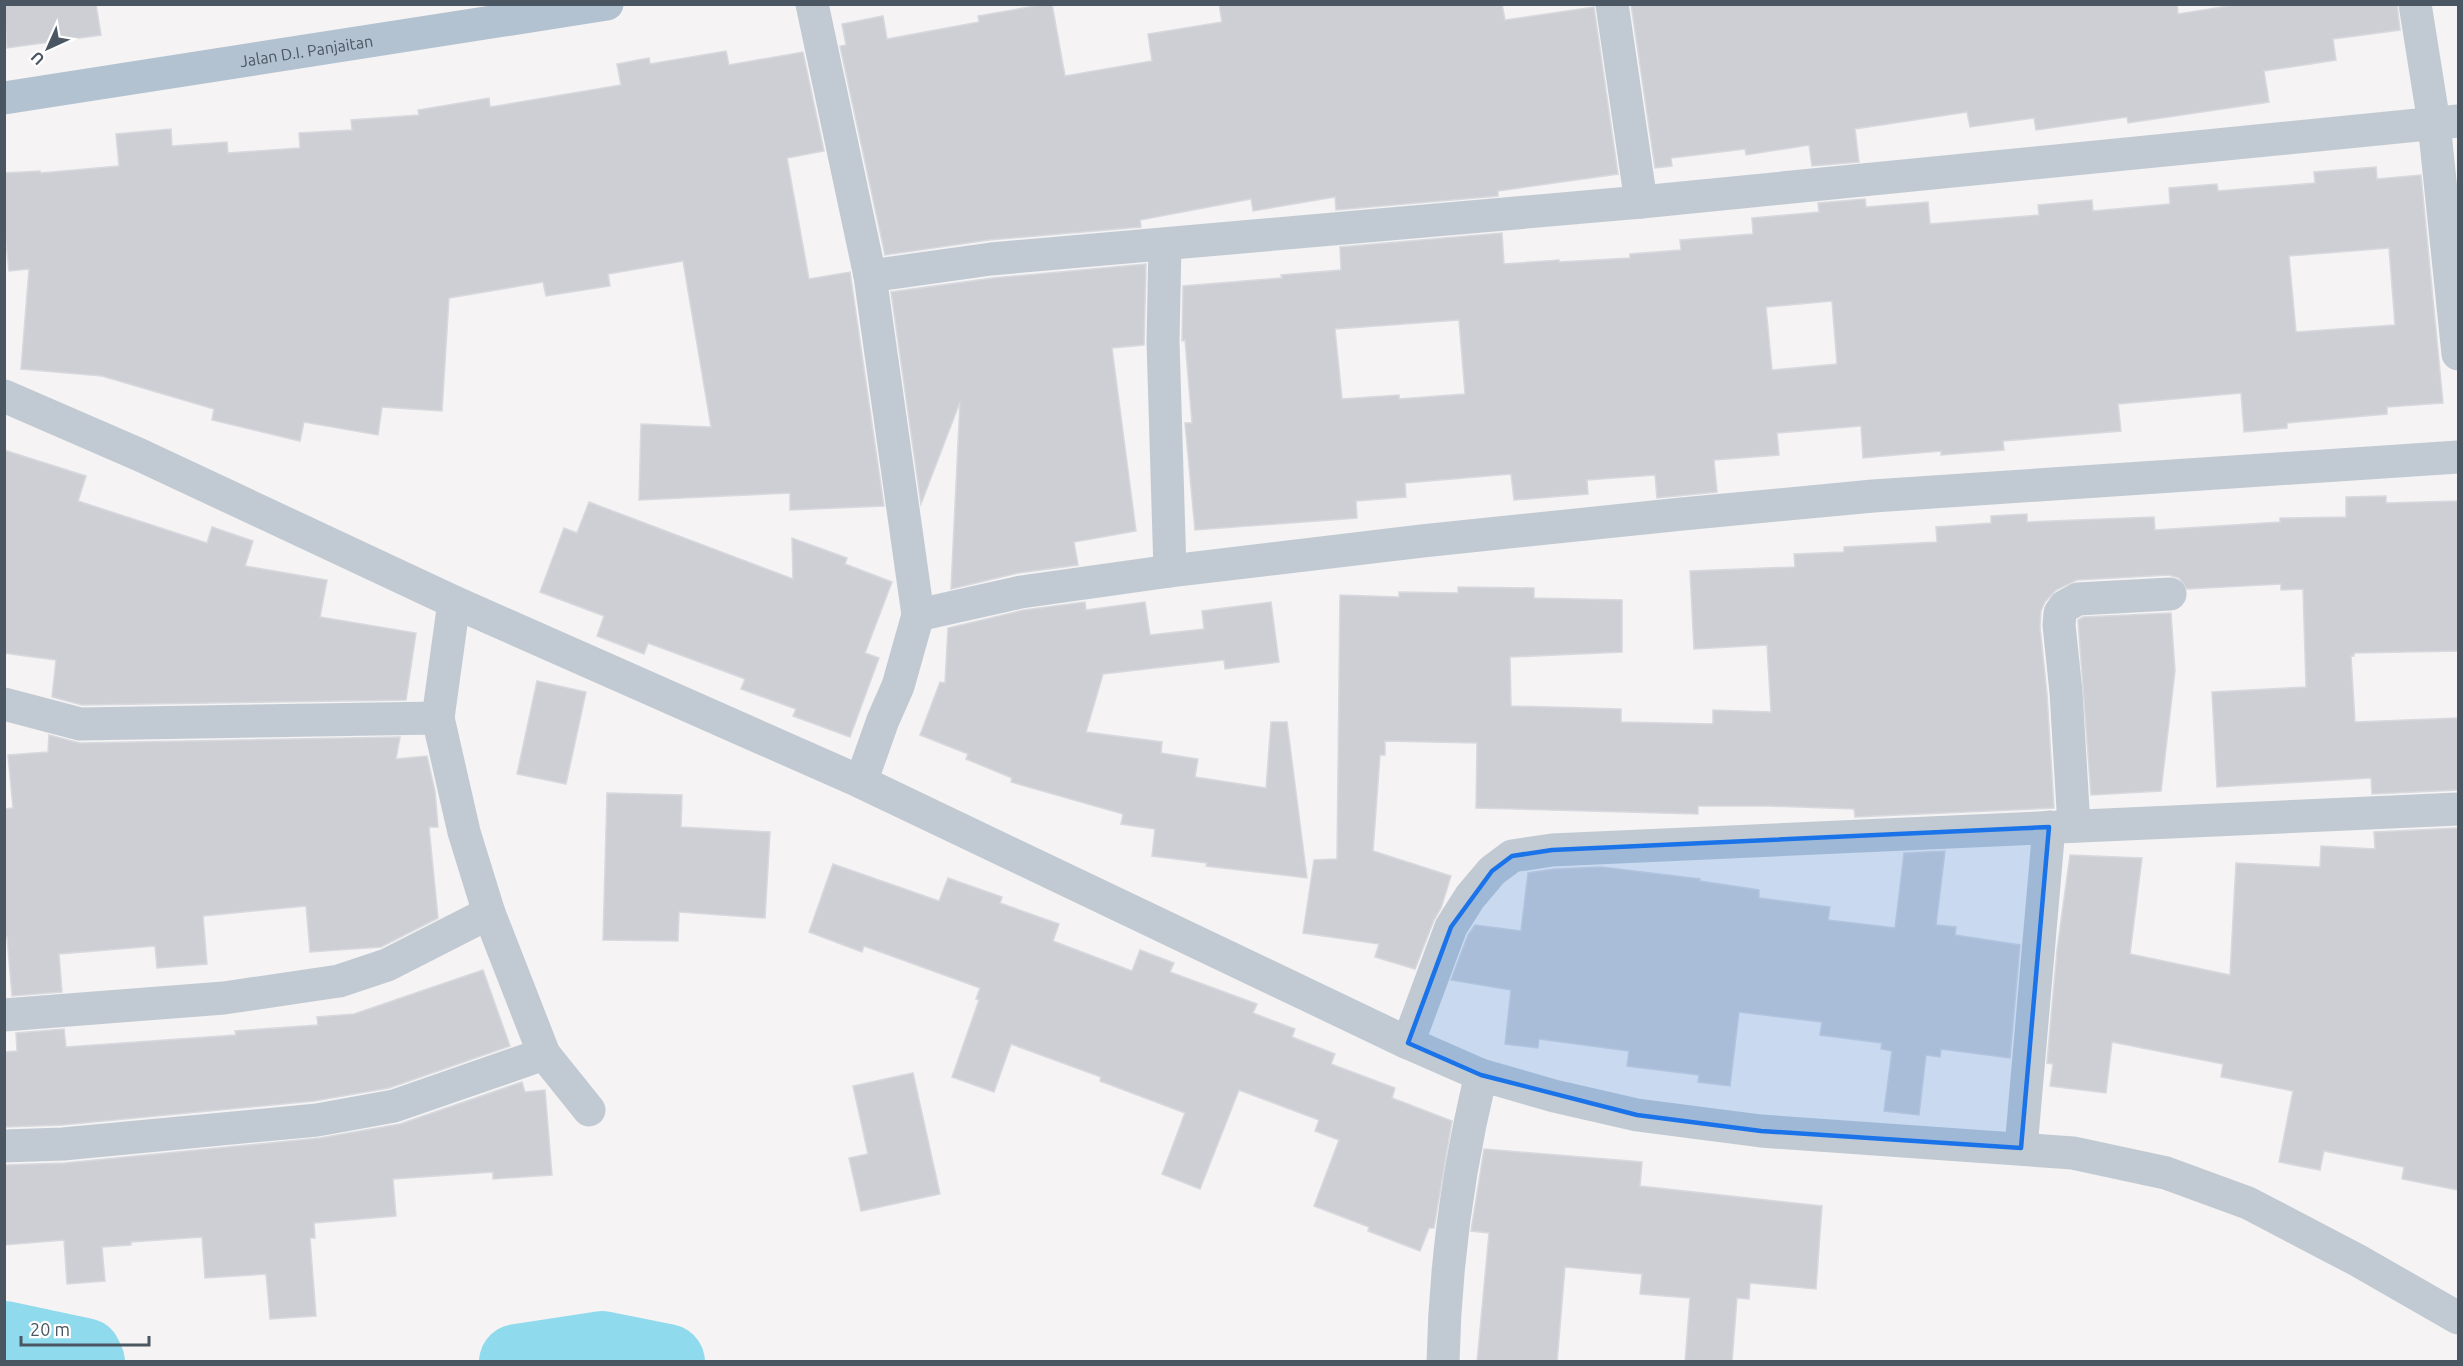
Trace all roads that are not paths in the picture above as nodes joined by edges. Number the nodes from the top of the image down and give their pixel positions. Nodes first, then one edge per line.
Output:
1 (607, 4) edge
2 (812, 4) edge
3 (1612, 4) edge
4 (2415, 4) edge
5 (4, 98) edge
6 (2446, 122) edge
7 (1641, 202) junction
8 (1165, 245) junction
9 (870, 276) junction
10 (2458, 354) edge
11 (4, 396) edge
12 (2458, 457) edge
13 (1170, 571) junction
14 (2170, 594) dead end
15 (454, 602) junction
16 (918, 615) junction
17 (4, 705) edge
18 (438, 718) junction
19 (861, 782) junction
20 (2458, 809) edge
21 (2061, 827) junction
22 (489, 913) junction
23 (4, 1015) edge
24 (1408, 1043) junction
25 (544, 1054) junction
26 (1481, 1075) junction
27 (589, 1110) dead end
28 (4, 1146) edge
29 (2021, 1148) junction
30 (2458, 1318) edge
31 (1443, 1362) edge

1 - 5 main road, Jalan D.I. Panjaitan
2 - 9 street
3 - 7 street
4 - 6 street
6 - 7 street
6 - 10 street
7 - 8 street
8 - 9 street
8 - 13 street
9 - 16 street
11 - 15 street
12 - 13 street
13 - 16 street
14 - 21 street
15 - 18 street
15 - 19 street
16 - 19 street
17 - 18 street
18 - 22 street
19 - 24 street
20 - 21 street
21 - 24 street
21 - 29 street
22 - 23 street
22 - 25 street
24 - 26 street
25 - 27 street
25 - 28 street
26 - 29 street
26 - 31 street
29 - 30 street

